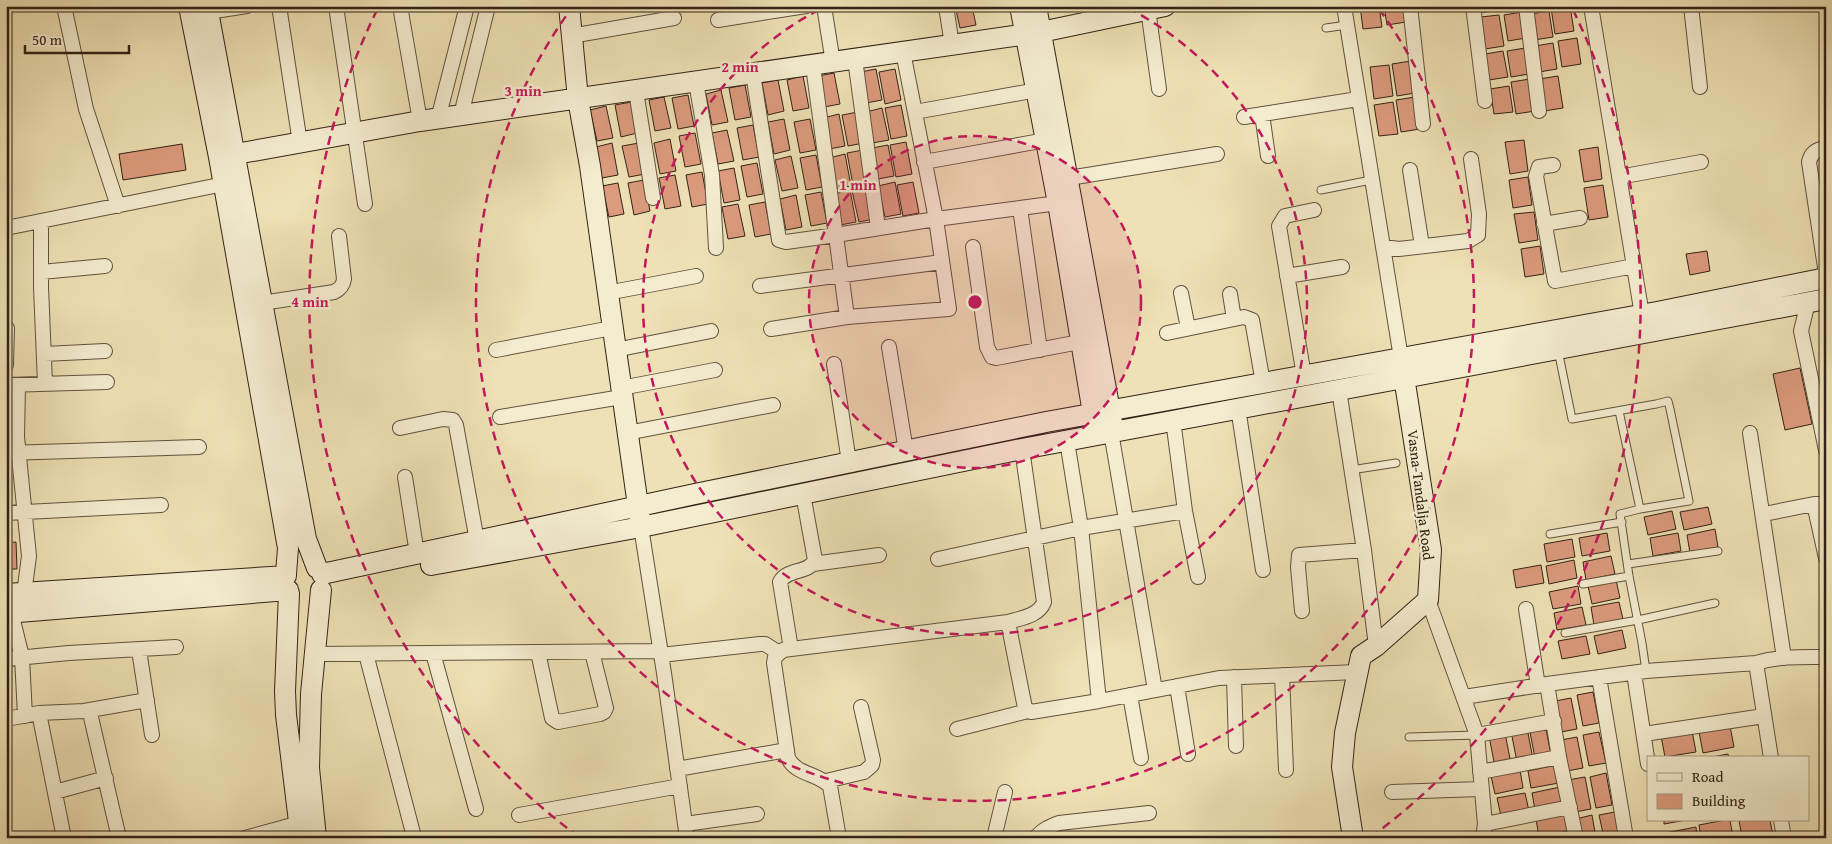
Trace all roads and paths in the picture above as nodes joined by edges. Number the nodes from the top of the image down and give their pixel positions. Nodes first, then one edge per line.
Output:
1 (64, 6) edge
2 (188, 6) edge
3 (247, 6) edge
4 (279, 6) edge
5 (336, 6) edge
6 (400, 6) edge
7 (467, 6) edge
8 (488, 6) edge
9 (569, 6) edge
10 (806, 6) edge
11 (824, 6) edge
12 (946, 6) edge
13 (1020, 6) edge
14 (1036, 6) edge
15 (1344, 6) edge
16 (1410, 6) edge
17 (1473, 6) edge
18 (1526, 6) edge
19 (1591, 6) edge
20 (1691, 6) edge
21 (1157, 7) edge
22 (207, 9) edge
23 (674, 18) dead end
24 (718, 20) dead end
25 (1347, 25) junction
26 (1326, 28) dead end
27 (1033, 33) junction
28 (571, 36) junction
29 (952, 45) junction
30 (903, 52) junction
31 (855, 59) junction
32 (833, 63) junction
33 (813, 66) junction
34 (753, 74) junction
35 (696, 82) junction
36 (1700, 87) dead end
37 (1159, 89) dead end
38 (1037, 90) junction
39 (636, 91) junction
40 (578, 99) junction
41 (1358, 99) junction
42 (1485, 101) dead end
43 (1539, 111) dead end
44 (915, 112) junction
45 (1262, 114) junction
46 (461, 115) junction
47 (1244, 117) dead end
48 (429, 120) junction
49 (1423, 124) dead end
50 (356, 133) junction
51 (1046, 140) junction
52 (300, 143) junction
53 (1826, 148) edge
54 (1217, 154) dead end
55 (227, 156) junction
56 (1268, 156) dead end
57 (1471, 159) dead end
58 (924, 162) junction
59 (1701, 162) dead end
60 (1553, 165) dead end
61 (1410, 170) dead end
62 (1619, 177) junction
63 (1069, 178) junction
64 (1371, 180) junction
65 (224, 184) junction
66 (1321, 190) dead end
67 (1820, 197) edge
68 (653, 198) dead end
69 (1058, 203) junction
70 (365, 204) dead end
71 (118, 206) junction
72 (1020, 208) junction
73 (1314, 210) dead end
74 (1580, 218) dead end
75 (936, 219) junction
76 (41, 221) junction
77 (1544, 224) junction
78 (6, 228) edge
79 (878, 228) junction
80 (836, 235) junction
81 (339, 236) dead end
82 (1422, 246) junction
83 (973, 247) dead end
84 (716, 248) dead end
85 (1384, 248) junction
86 (942, 262) junction
87 (105, 266) dead end
88 (1342, 266) dead end
89 (1634, 266) junction
90 (41, 272) junction
91 (696, 276) dead end
92 (1287, 276) junction
93 (1826, 276) edge
94 (842, 277) junction
95 (760, 286) dead end
96 (1181, 293) dead end
97 (607, 294) junction
98 (1230, 294) dead end
99 (1817, 300) edge
100 (262, 303) junction
101 (1642, 315) junction
102 (847, 317) junction
103 (1234, 319) junction
104 (7, 328) edge
105 (612, 328) junction
106 (1188, 328) junction
107 (771, 329) dead end
108 (711, 331) dead end
109 (1167, 333) dead end
110 (1089, 341) junction
111 (889, 347) dead end
112 (1558, 349) junction
113 (496, 350) dead end
114 (615, 350) junction
115 (1040, 350) junction
116 (105, 351) dead end
117 (44, 354) junction
118 (1401, 358) junction
119 (834, 364) dead end
120 (6, 365) edge
121 (715, 370) dead end
122 (1304, 376) junction
123 (1404, 378) junction
124 (107, 382) dead end
125 (1263, 383) junction
126 (45, 384) junction
127 (12, 385) edge
128 (1339, 390) junction
129 (621, 393) junction
130 (773, 405) dead end
131 (1238, 408) junction
132 (1619, 411) junction
133 (1101, 412) junction
134 (500, 416) dead end
135 (1173, 420) junction
136 (400, 428) dead end
137 (627, 433) junction
138 (1107, 433) junction
139 (1750, 433) dead end
140 (1067, 441) junction
141 (199, 447) dead end
142 (1022, 449) junction
143 (1826, 450) edge
144 (906, 451) junction
145 (13, 452) edge
146 (849, 462) junction
147 (1396, 463) dead end
148 (1351, 470) junction
149 (404, 477) dead end
150 (803, 494) junction
151 (1820, 504) edge
152 (161, 505) dead end
153 (637, 506) junction
154 (1640, 509) junction
155 (1185, 511) junction
156 (24, 512) junction
157 (6, 513) edge
158 (1764, 514) junction
159 (1126, 522) junction
160 (1622, 522) junction
161 (641, 527) junction
162 (1081, 528) junction
163 (1550, 534) dead end
164 (1035, 538) junction
165 (477, 541) junction
166 (1364, 550) junction
167 (1718, 551) dead end
168 (417, 554) junction
169 (879, 555) dead end
170 (1826, 558) edge
171 (938, 559) dead end
172 (813, 564) junction
173 (1628, 564) junction
174 (1263, 570) dead end
175 (1629, 576) junction
176 (1198, 577) dead end
177 (321, 579) junction
178 (287, 583) junction
179 (1583, 584) dead end
180 (1428, 600) junction
181 (12, 603) edge
182 (1715, 603) dead end
183 (1526, 609) dead end
184 (1302, 611) dead end
185 (1638, 620) junction
186 (1008, 622) junction
187 (1565, 633) dead end
188 (1376, 646) junction
189 (176, 647) dead end
190 (139, 650) junction
191 (785, 651) junction
192 (538, 652) junction
193 (592, 652) junction
194 (433, 653) junction
195 (661, 653) junction
196 (315, 654) junction
197 (366, 654) junction
198 (22, 657) junction
199 (1826, 657) edge
200 (1784, 658) junction
201 (6, 659) edge
202 (1756, 663) junction
203 (1357, 672) junction
204 (1640, 672) junction
205 (1282, 675) junction
206 (1234, 677) junction
207 (1599, 677) junction
208 (1542, 685) junction
209 (1178, 686) junction
210 (1155, 690) junction
211 (1130, 695) junction
212 (1464, 697) junction
213 (147, 700) junction
214 (1099, 701) junction
215 (860, 707) dead end
216 (84, 711) junction
217 (1028, 711) junction
218 (39, 713) junction
219 (25, 716) junction
220 (1764, 716) junction
221 (6, 719) edge
222 (1554, 721) junction
223 (957, 729) dead end
224 (1644, 734) junction
225 (152, 735) dead end
226 (1478, 735) junction
227 (1409, 737) dead end
228 (1236, 746) dead end
229 (786, 750) junction
230 (1188, 754) dead end
231 (1647, 756) edge
232 (1770, 756) edge
233 (1559, 757) junction
234 (1141, 758) dead end
235 (678, 769) junction
236 (1286, 770) dead end
237 (1480, 772) junction
238 (106, 778) junction
239 (826, 781) junction
240 (680, 786) junction
241 (1481, 789) junction
242 (55, 792) junction
243 (1005, 792) dead end
244 (1392, 792) dead end
245 (1570, 807) junction
246 (476, 809) dead end
247 (1149, 813) dead end
248 (757, 814) dead end
249 (519, 815) dead end
250 (1781, 822) edge
251 (308, 830) edge
252 (686, 831) edge
253 (1484, 831) edge
254 (413, 833) dead end
255 (64, 838) edge
256 (118, 838) edge
257 (245, 838) edge
258 (839, 838) edge
259 (994, 838) edge
260 (1036, 838) edge
261 (1353, 838) edge
262 (1576, 838) edge
263 (1626, 838) edge
264 (1784, 838) edge

1 - 71 street
2 - 55 street
3 - 22 street
4 - 52 street
5 - 50 street
6 - 48 street
7 - 48 street
8 - 46 street
9 - 28 street
10 - 24 street
11 - 32 street
12 - 29 street
13 - 27 street
14 - 27 street
15 - 25 street
16 - 49 street
17 - 42 street
18 - 43 street
19 - 62 street
20 - 36 street
21 - 27 street
21 - 37 street
22 - 55 street
23 - 28 street
25 - 26 lane
25 - 41 street
27 - 29 street
27 - 38 street
27 - 63 street
28 - 40 street
29 - 30 street
30 - 31 street
30 - 44 street
31 - 32 street
31 - 79 street
32 - 33 street
33 - 34 street
33 - 80 street
34 - 35 street
34 - 80 street
35 - 39 street
35 - 84 street
38 - 44 street
38 - 51 street
39 - 40 street
39 - 68 street
40 - 46 street
40 - 97 street
41 - 45 street
41 - 64 street
44 - 58 street
45 - 47 street
45 - 56 street
46 - 48 street
48 - 50 street
50 - 52 street
50 - 70 street
51 - 58 street
51 - 69 street
52 - 55 street
53 - 67 street
54 - 63 street
55 - 65 street
55 - 100 street
57 - 82 street
58 - 75 street
59 - 62 street
60 - 77 street
61 - 82 street
62 - 89 street
63 - 110 street
64 - 66 lane
64 - 85 street
65 - 71 street
65 - 178 street
67 - 93 street
69 - 72 street
69 - 110 street
71 - 76 street
72 - 75 street
72 - 115 street
73 - 92 street
74 - 77 street
75 - 79 street
75 - 86 street
76 - 78 street
76 - 90 street
77 - 89 street
79 - 80 street
80 - 94 street
81 - 100 street
82 - 85 street
83 - 115 street
85 - 118 street
86 - 94 street
86 - 102 street
87 - 90 street
88 - 92 street
89 - 101 street
90 - 117 street
91 - 97 street
92 - 122 street
93 - 101 street
94 - 95 street
94 - 102 street
96 - 106 street
97 - 105 street
98 - 103 street
99 - 112 street
99 - 143 street
100 - 177 street
101 - 118 street
102 - 107 street
103 - 106 street
103 - 125 street
104 - 120 street
105 - 113 street
105 - 114 street
106 - 109 street
108 - 114 street
110 - 115 street
110 - 133 street
111 - 144 street
112 - 123 street
112 - 132 lane
114 - 129 street
116 - 117 street
117 - 126 street
118 - 122 street
118 - 123 street, Vasna-Tandalja Road
119 - 146 street
121 - 129 street
122 - 125 street
123 - 128 street
123 - 180 street, Vasna-Tandalja Road
124 - 126 street
125 - 133 street
126 - 127 street
127 - 145 street
128 - 131 street
128 - 148 street
129 - 134 street
129 - 137 street
130 - 137 street
131 - 135 street
131 - 174 street
132 - 154 lane
132 - 154 lane
133 - 138 street
133 - 144 street
135 - 138 street
135 - 155 street
136 - 165 street
137 - 153 street
138 - 140 street
138 - 159 street
139 - 158 street
140 - 142 street
140 - 162 street
141 - 145 street
142 - 150 street
142 - 164 street
144 - 146 street
145 - 156 street
146 - 153 street
147 - 148 lane
148 - 166 street
149 - 168 street
150 - 161 street
150 - 172 street
151 - 158 street
151 - 170 street
152 - 156 street
153 - 161 street
153 - 165 street
154 - 160 lane
155 - 159 street
155 - 176 street
156 - 157 street
156 - 181 street
158 - 200 street
159 - 162 street
159 - 210 street
160 - 163 lane
160 - 173 lane
161 - 177 street
161 - 195 street
162 - 164 street
162 - 214 street
164 - 171 street
164 - 186 street
165 - 168 street
166 - 184 street
166 - 188 street
167 - 173 lane
168 - 177 street
169 - 172 street
172 - 191 street
173 - 175 lane
175 - 179 lane
175 - 185 lane
177 - 178 street
177 - 178 street
177 - 196 street
178 - 181 street
178 - 251 street
180 - 188 street
180 - 212 street
181 - 198 street
182 - 185 lane
183 - 208 street
185 - 187 lane
185 - 204 lane
186 - 191 street
186 - 217 street
188 - 203 street
189 - 190 street
190 - 198 street
190 - 213 street
191 - 195 street
191 - 229 street
192 - 193 street
192 - 193 street
192 - 194 street
193 - 195 street
194 - 197 street
194 - 246 street
195 - 235 street
196 - 197 street
196 - 251 street
197 - 254 street
198 - 201 street
198 - 219 street
199 - 200 street
200 - 202 street
202 - 204 street
202 - 220 street
203 - 205 street
203 - 261 street
204 - 207 street
204 - 224 street
205 - 206 street
205 - 236 street
206 - 209 street
206 - 228 street
207 - 208 street
207 - 263 street
208 - 212 street
208 - 222 street
209 - 210 street
209 - 230 street
210 - 211 street
211 - 214 street
211 - 234 street
212 - 226 street
213 - 216 street
213 - 225 street
214 - 217 street
215 - 239 street
216 - 218 street
216 - 238 street
217 - 223 street
218 - 219 street
218 - 242 street
219 - 221 street
220 - 224 street
220 - 232 street
222 - 226 street
222 - 233 street
224 - 231 street
226 - 227 lane
226 - 237 street
229 - 235 street
229 - 239 street
233 - 237 street
233 - 245 street
235 - 240 street
237 - 241 street
238 - 242 street
238 - 256 street
239 - 258 street
240 - 249 street
240 - 252 street
241 - 244 street
241 - 253 street
242 - 255 street
243 - 259 street
245 - 253 street
245 - 262 street
247 - 260 street
248 - 252 street
250 - 264 street
251 - 257 street

